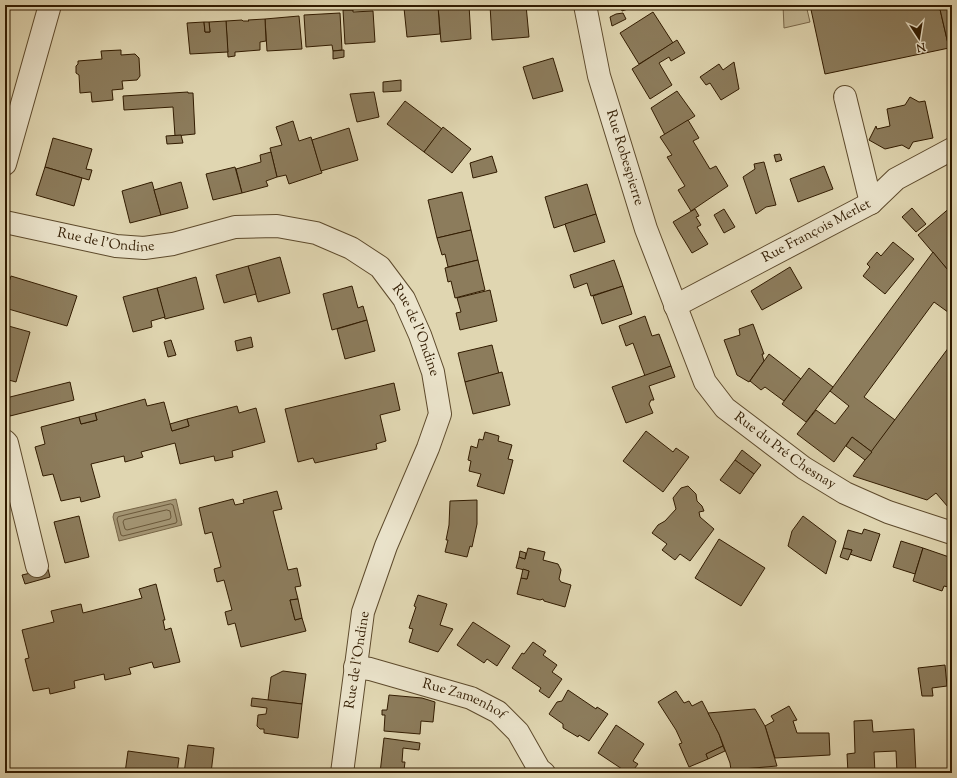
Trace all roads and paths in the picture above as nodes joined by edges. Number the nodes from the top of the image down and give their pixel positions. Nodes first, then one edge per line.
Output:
1 (50, 5) edge
2 (585, 5) edge
3 (845, 97) dead end
4 (952, 149) edge
5 (5, 164) edge
6 (871, 203) junction
7 (5, 222) edge
8 (675, 306) junction
9 (5, 441) edge
10 (952, 533) edge
11 (37, 566) dead end
12 (355, 667) junction
13 (342, 773) edge
14 (544, 773) edge

1 - 5 street
2 - 8 street, Rue Robespierre
3 - 6 street
4 - 6 street, Rue François Merlet
6 - 8 street, Rue François Merlet
7 - 12 street, Rue de l'Ondine
8 - 10 street, Rue du Pré Chesnay
9 - 11 street
12 - 13 street, Rue de l'Ondine
12 - 14 street, Rue Zamenhof

